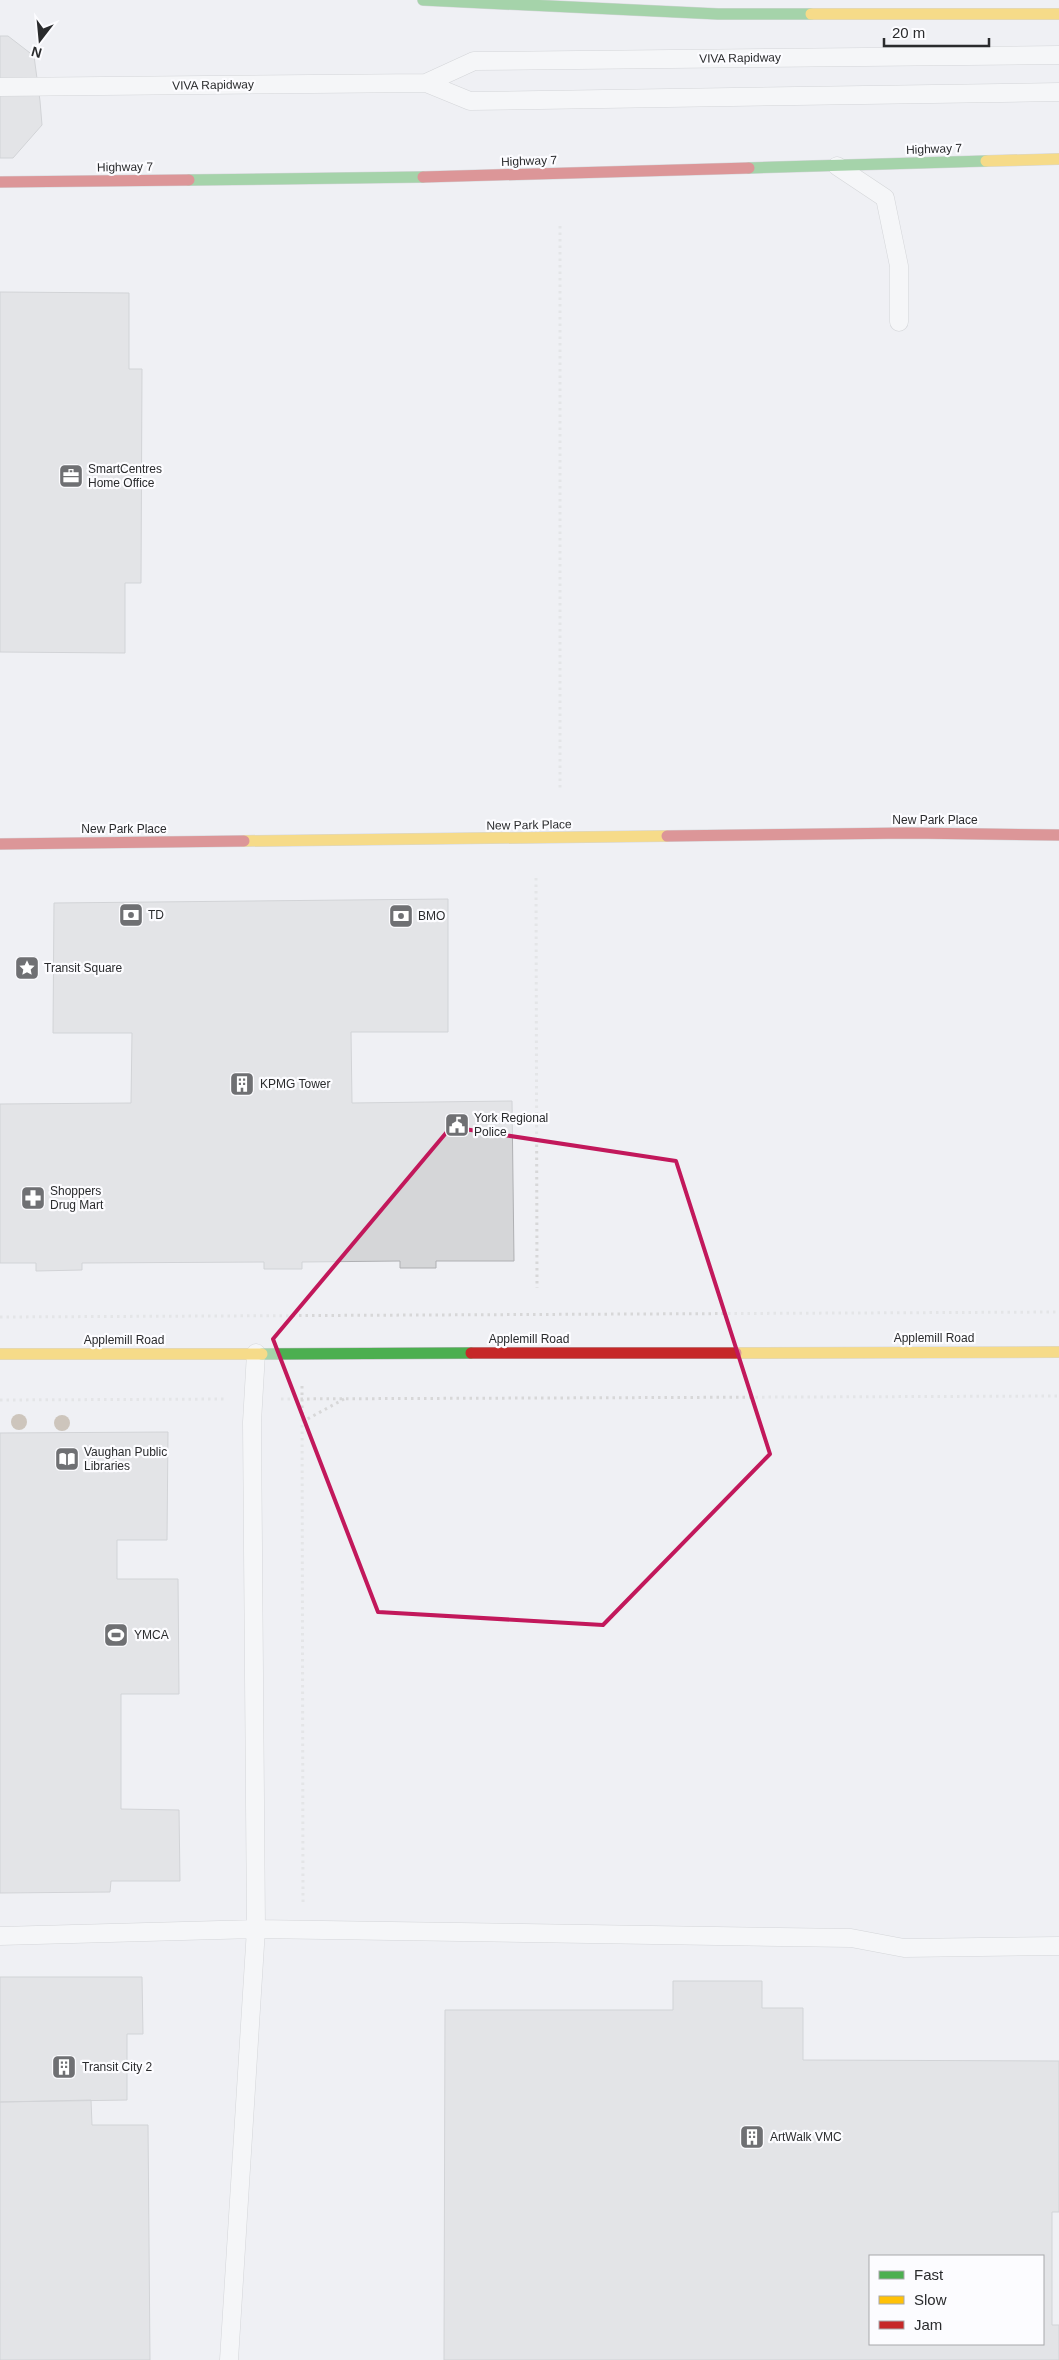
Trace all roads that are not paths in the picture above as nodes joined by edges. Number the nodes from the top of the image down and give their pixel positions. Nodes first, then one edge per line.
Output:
1 (424, 0) edge
2 (1059, 14) edge
3 (1059, 55) edge
4 (426, 83) junction
5 (0, 87) edge
6 (1059, 92) edge
7 (1059, 158) edge
8 (836, 166) junction
9 (0, 182) edge
10 (899, 322) dead end
11 (1059, 834) edge
12 (0, 844) edge
13 (1059, 1352) edge
14 (256, 1353) junction
15 (0, 1354) edge
16 (256, 1929) junction
17 (0, 1936) edge
18 (1059, 1946) edge
19 (229, 2360) edge

1 - 2 street
3 - 4 lane, VIVA Rapidway
4 - 5 lane, VIVA Rapidway
4 - 6 lane, VIVA Rapidway
7 - 8 street, Highway 7
8 - 9 street, Highway 7
8 - 10 lane
11 - 12 street, New Park Place
13 - 14 street, Applemill Road
14 - 15 street, Applemill Road
14 - 16 lane
16 - 17 lane
16 - 18 lane
16 - 19 lane

